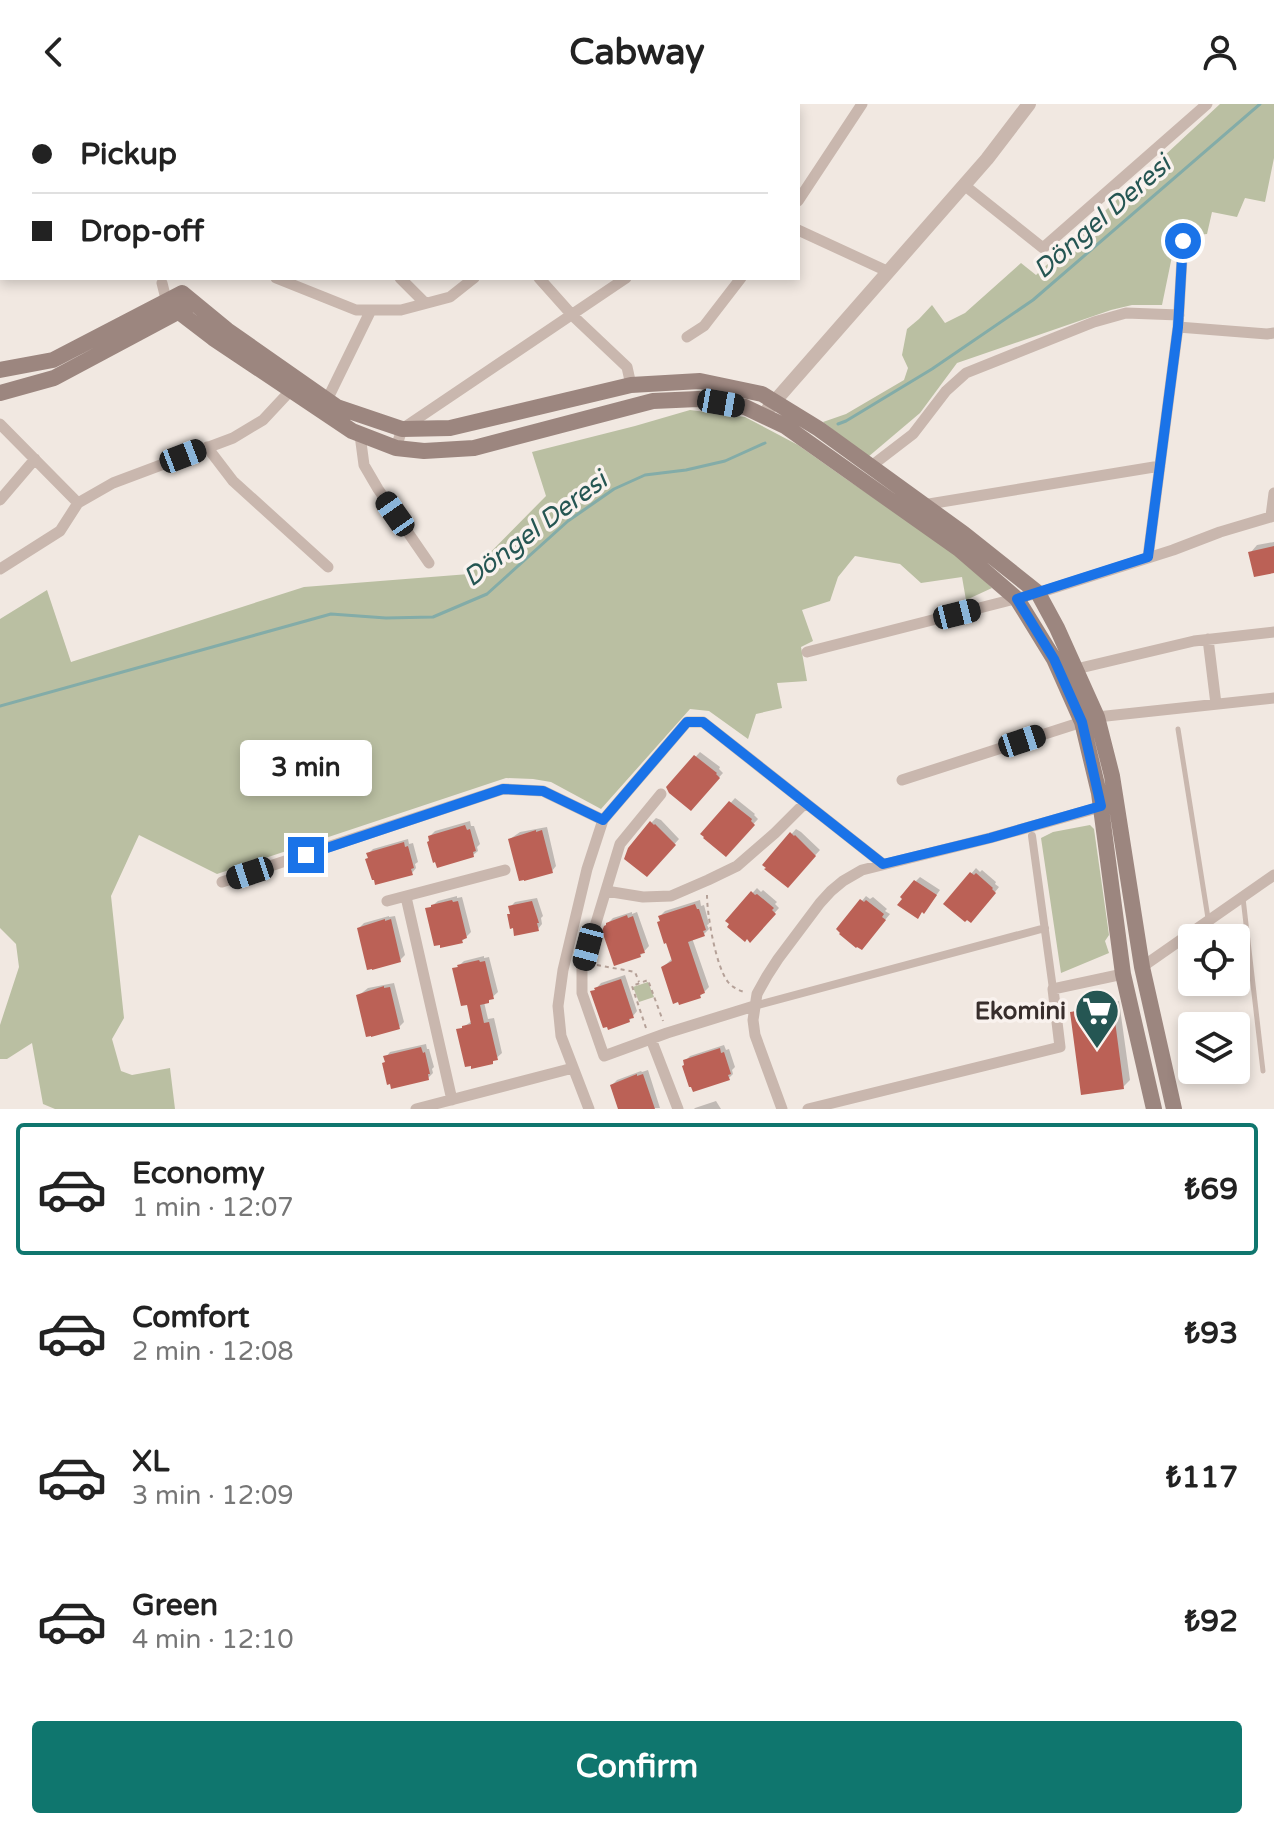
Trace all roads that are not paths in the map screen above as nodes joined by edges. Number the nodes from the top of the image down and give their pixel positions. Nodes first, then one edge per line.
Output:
1 (862, 104) edge
2 (1029, 104) edge
3 (1207, 104) edge
4 (964, 185) junction
5 (800, 198) edge
6 (800, 231) edge
7 (1183, 241) dead end
8 (889, 272) junction
9 (281, 280) edge
10 (402, 280) edge
11 (471, 280) edge
12 (541, 280) edge
13 (623, 280) edge
14 (739, 280) edge
15 (173, 295) edge
16 (425, 303) junction
17 (371, 310) junction
18 (572, 315) junction
19 (1179, 321) junction
20 (1274, 333) edge
21 (687, 337) dead end
22 (0, 370) edge
23 (631, 385) junction
24 (296, 386) junction
25 (0, 393) edge
26 (327, 400) junction
27 (775, 403) junction
28 (762, 415) junction
29 (0, 424) edge
30 (402, 429) junction
31 (360, 435) junction
32 (207, 447) junction
33 (396, 448) junction
34 (35, 459) junction
35 (1160, 466) junction
36 (870, 467) junction
37 (1274, 493) edge
38 (0, 500) edge
39 (78, 503) junction
40 (923, 505) junction
41 (1273, 516) edge
42 (1148, 557) junction
43 (429, 563) dead end
44 (328, 567) dead end
45 (0, 569) edge
46 (1038, 593) junction
47 (1017, 599) junction
48 (1274, 632) edge
49 (1208, 639) junction
50 (807, 652) dead end
51 (1076, 669) junction
52 (1274, 698) edge
53 (1216, 704) junction
54 (1090, 720) junction
55 (1178, 729) dead end
56 (902, 780) dead end
57 (661, 794) dead end
58 (805, 803) junction
59 (1109, 805) junction
60 (603, 820) junction
61 (1032, 836) dead end
62 (883, 864) junction
63 (505, 870) dead end
64 (1274, 875) edge
65 (222, 882) dead end
66 (606, 891) junction
67 (406, 897) junction
68 (1243, 897) junction
69 (387, 901) dead end
70 (1209, 921) junction
71 (1045, 928) junction
72 (1142, 967) junction
73 (1123, 974) junction
74 (1053, 989) junction
75 (756, 1000) junction
76 (651, 1039) junction
77 (573, 1068) junction
78 (1263, 1071) dead end
79 (452, 1100) junction
80 (431, 1107) edge
81 (416, 1109) edge
82 (589, 1109) edge
83 (678, 1109) edge
84 (782, 1109) edge
85 (808, 1109) edge
86 (1154, 1109) edge
87 (1174, 1109) edge

1 - 5 street
2 - 4 street
3 - 4 street
4 - 8 street
6 - 8 street
7 - 19 street
8 - 27 street
9 - 17 street
10 - 16 street
11 - 16 street
12 - 18 street
13 - 18 street
14 - 21 street
15 - 22 main road
15 - 24 main road
15 - 25 main road
16 - 17 street
17 - 26 street
18 - 23 street
18 - 30 street
19 - 20 street
19 - 35 street
19 - 36 street
23 - 27 main road
23 - 30 main road
24 - 26 main road
24 - 31 main road
24 - 32 street
26 - 30 main road
27 - 28 street
27 - 36 main road
28 - 33 main road
28 - 47 main road
29 - 34 street
30 - 33 street
31 - 33 main road
31 - 43 street
32 - 39 street
32 - 44 street
34 - 38 street
34 - 39 street
35 - 40 street
35 - 42 street
36 - 40 main road
37 - 41 street
39 - 45 street
40 - 46 main road
41 - 42 street
42 - 46 street
46 - 47 street
46 - 51 main road
47 - 50 street
47 - 54 main road
48 - 49 street
49 - 51 street
49 - 53 street
51 - 54 main road
52 - 53 street
53 - 54 street
54 - 56 street
54 - 59 main road
55 - 70 lane
57 - 66 street
58 - 60 street
58 - 62 street
58 - 66 street
59 - 62 street
59 - 72 main road
59 - 73 main road
60 - 65 street
60 - 77 street
61 - 71 street
62 - 75 street
63 - 67 street
64 - 68 street
66 - 76 street
67 - 69 street
67 - 79 street
68 - 70 street
68 - 78 lane
70 - 72 street
71 - 74 street
71 - 75 street
72 - 87 main road
73 - 74 street
73 - 86 main road
74 - 85 street
75 - 76 street
75 - 84 street
76 - 83 street
77 - 79 street
77 - 82 street
79 - 80 street
80 - 81 street

